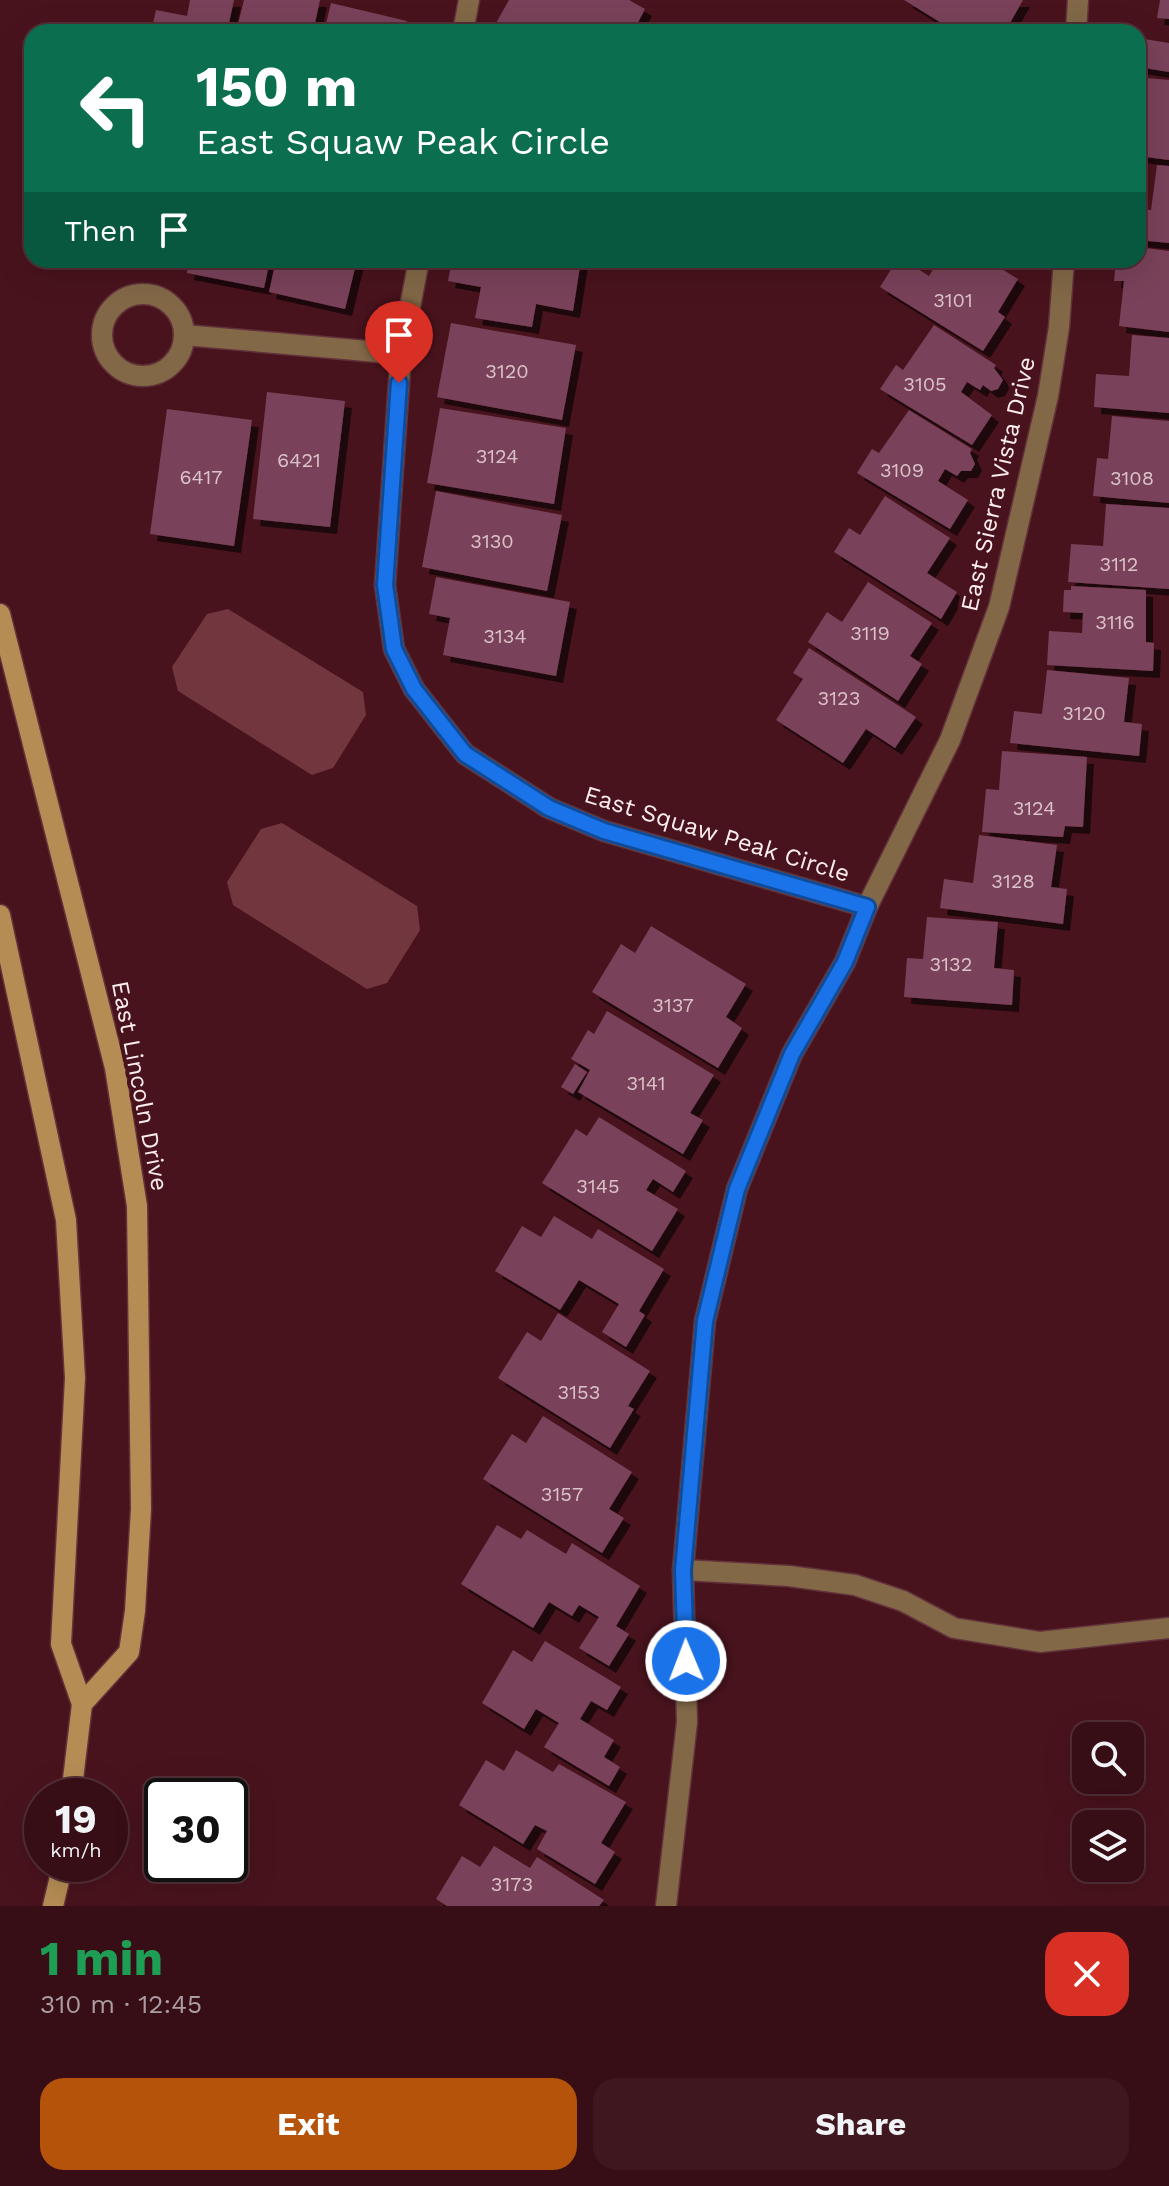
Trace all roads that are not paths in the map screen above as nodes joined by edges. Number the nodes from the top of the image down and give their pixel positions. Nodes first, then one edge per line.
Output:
1 (469, 0) edge
2 (1078, 0) edge
3 (464, 24) edge
4 (1076, 24) edge
5 (417, 268) edge
6 (1063, 268) edge
7 (184, 335) junction
8 (401, 354) junction
9 (0, 614) edge
10 (867, 907) junction
11 (0, 915) edge
12 (683, 1570) junction
13 (1169, 1628) edge
14 (82, 1704) junction
15 (73, 1778) edge
16 (59, 1882) edge
17 (53, 1905) edge
18 (666, 1906) edge

1 - 3 street
2 - 4 street
5 - 8 street, East Squaw Peak Circle
6 - 10 street, East Sierra Vista Drive
7 - 7 street
7 - 8 street
8 - 10 street, East Squaw Peak Circle
9 - 14 main road, East Lincoln Drive
10 - 12 street, East Sierra Vista Drive
11 - 14 main road
12 - 13 street
12 - 18 street, East Sierra Vista Drive
14 - 15 main road
16 - 17 main road

